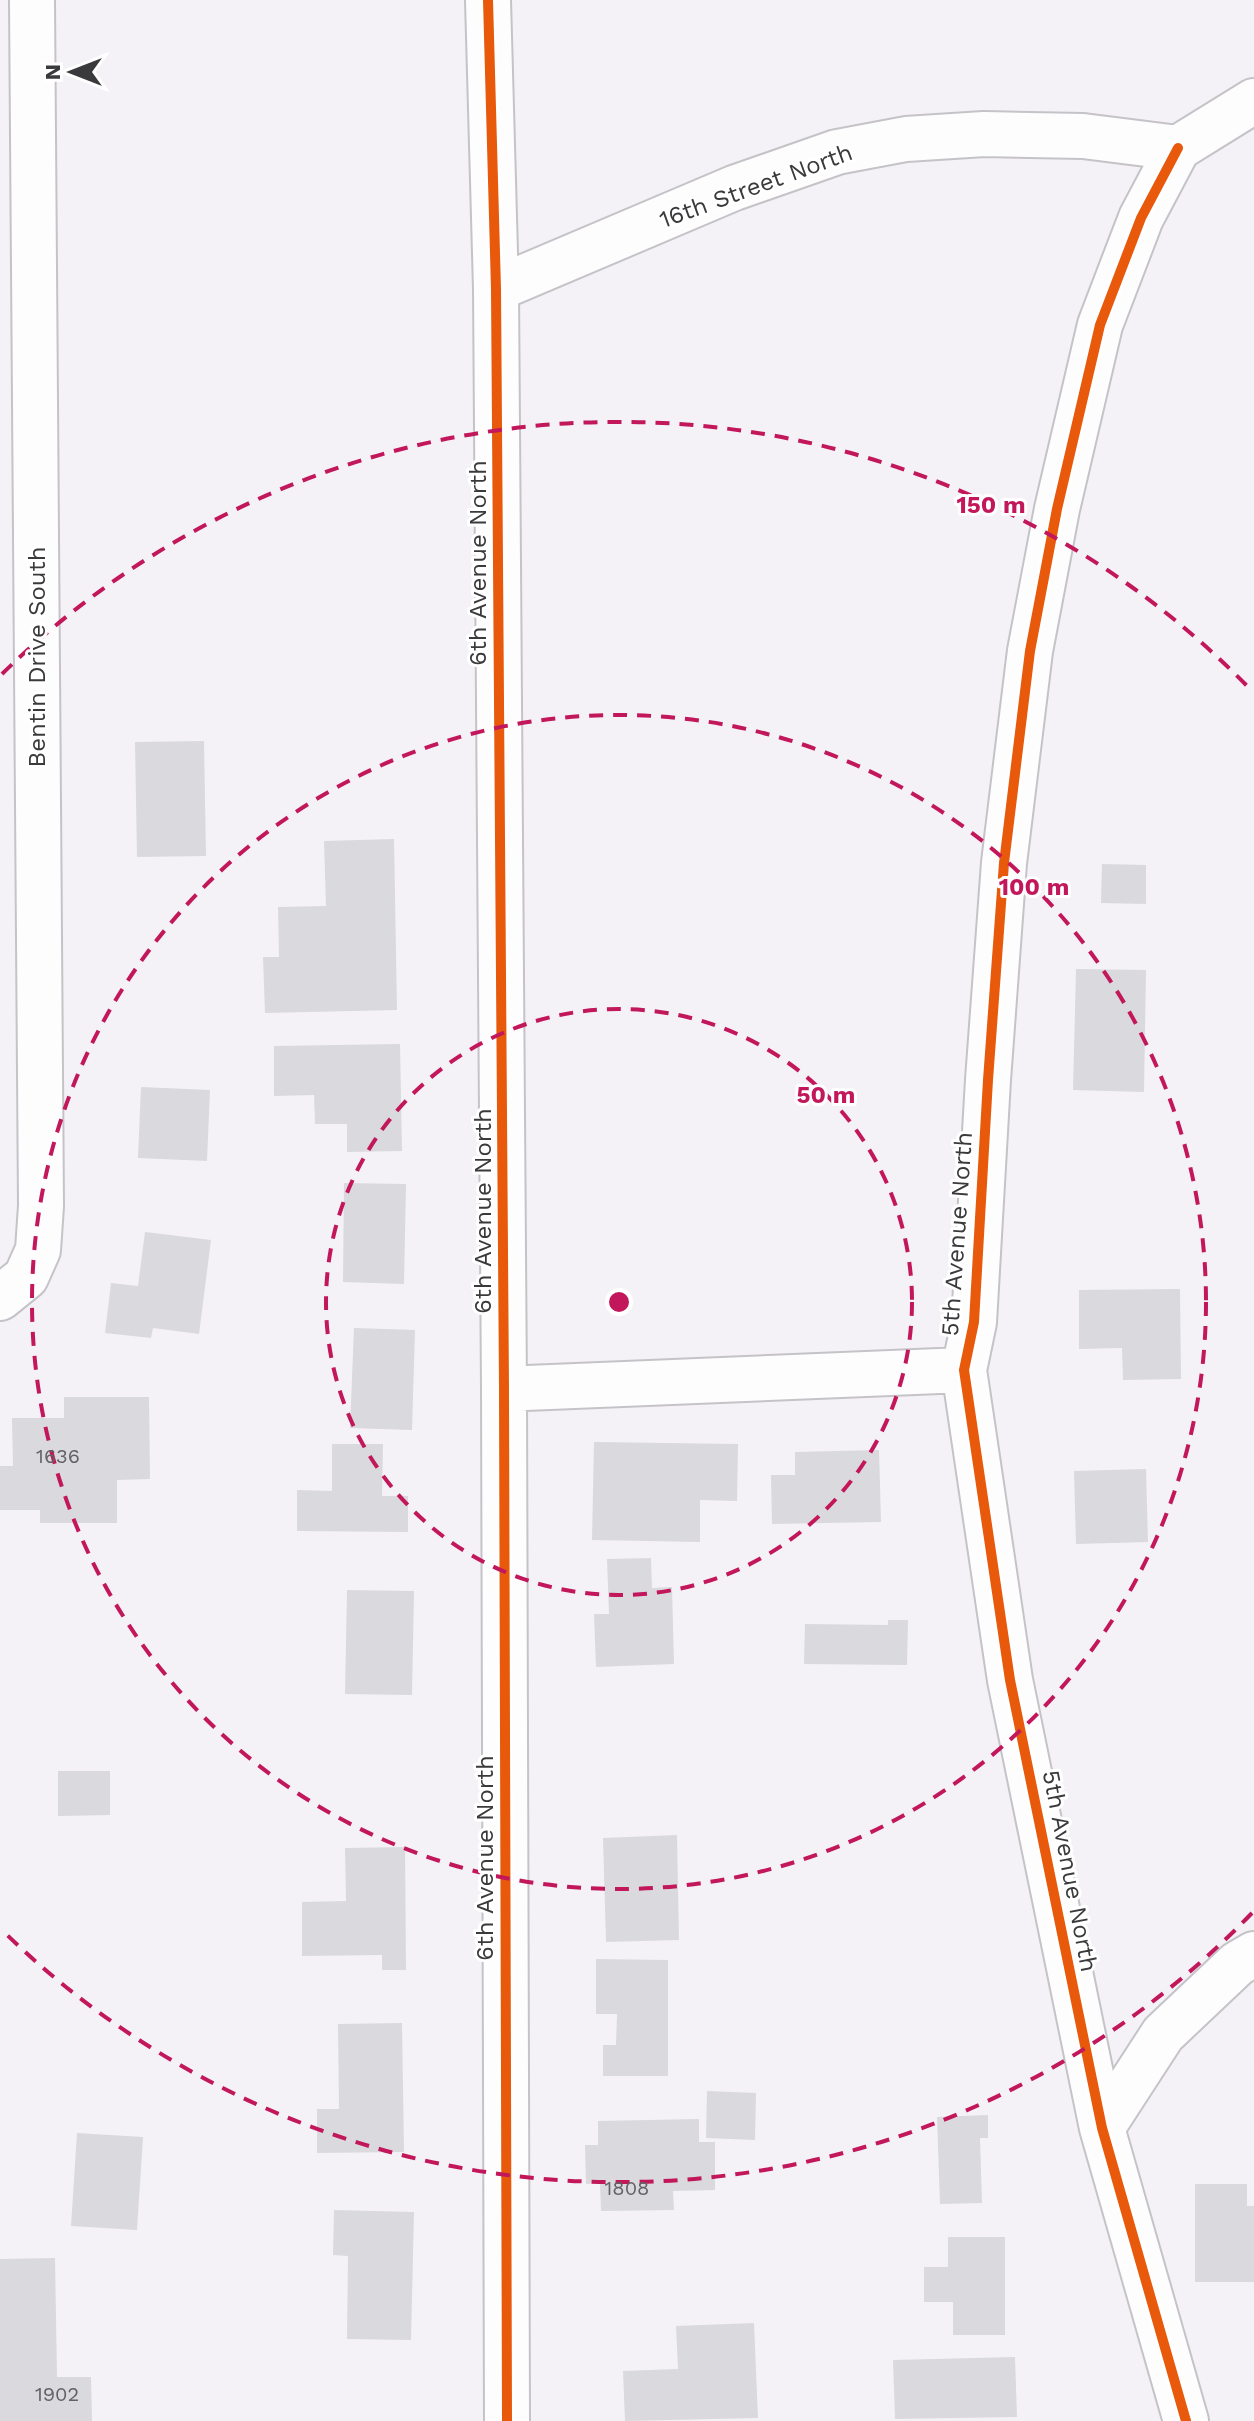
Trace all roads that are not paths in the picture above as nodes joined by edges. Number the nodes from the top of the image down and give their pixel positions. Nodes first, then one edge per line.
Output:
1 (32, 0) edge
2 (488, 0) edge
3 (1254, 101) edge
4 (1178, 148) junction
5 (496, 289) junction
6 (0, 1298) edge
7 (964, 1370) junction
8 (504, 1389) junction
9 (1254, 1954) edge
10 (1102, 2128) junction
11 (507, 2421) edge
12 (1186, 2421) edge

1 - 6 street, Bentin Drive South
2 - 5 street, 6th Avenue North
3 - 4 street
4 - 5 street, 16th Street North
4 - 7 street, 5th Avenue North
5 - 8 street, 6th Avenue North
7 - 8 street
7 - 10 street, 5th Avenue North
8 - 11 street, 6th Avenue North
9 - 10 street
10 - 12 street, 5th Avenue North

